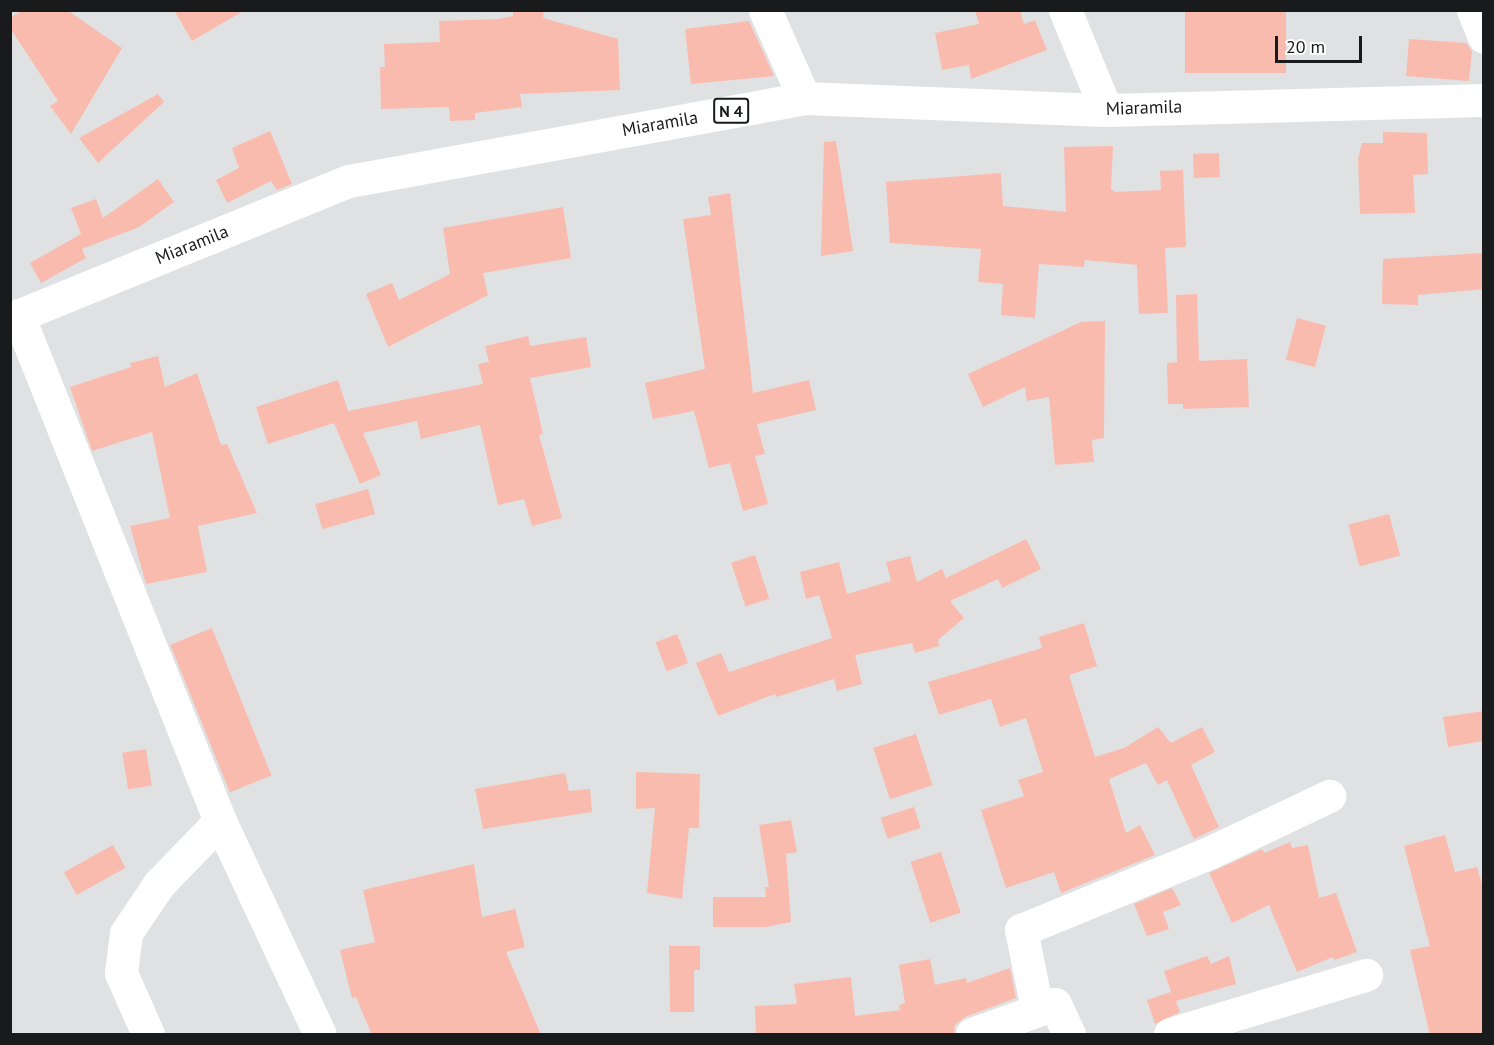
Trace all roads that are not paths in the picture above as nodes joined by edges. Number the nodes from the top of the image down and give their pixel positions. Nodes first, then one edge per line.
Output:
1 (765, 10) edge
2 (1065, 10) edge
3 (1473, 10) edge
4 (1484, 37) edge
5 (804, 98) junction
6 (1484, 100) edge
7 (1106, 110) junction
8 (14, 317) edge
9 (1329, 796) dead end
10 (220, 821) junction
11 (1366, 975) dead end
12 (1037, 1009) junction
13 (148, 1035) edge
14 (320, 1035) edge
15 (972, 1035) edge
16 (1069, 1035) edge
17 (1170, 1035) edge

1 - 5 street
2 - 7 street
3 - 4 street
5 - 7 street, Miaramila / N 4
5 - 8 street, Miaramila / N 4
6 - 7 street, Miaramila / N 4
8 - 10 street
9 - 12 street
10 - 13 street
10 - 14 street
11 - 17 street
12 - 15 street
12 - 16 street

